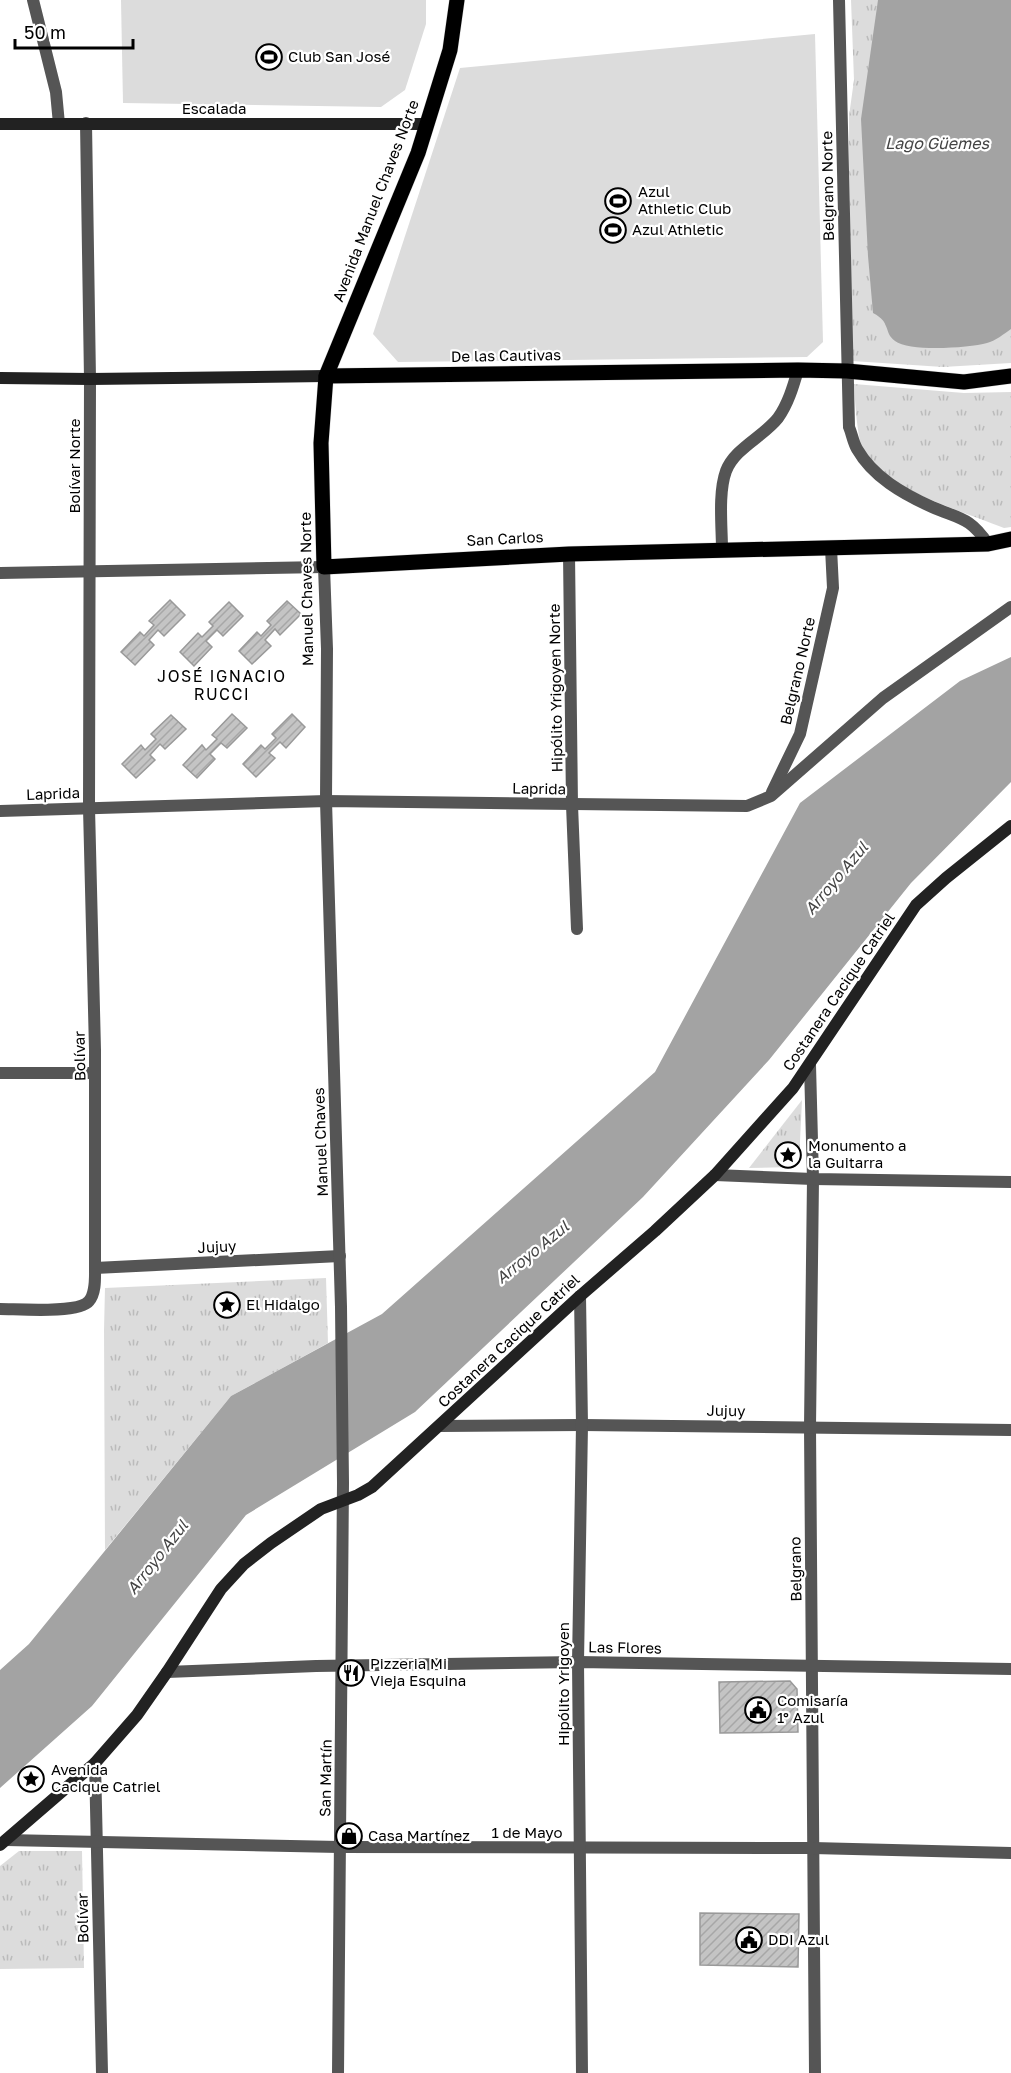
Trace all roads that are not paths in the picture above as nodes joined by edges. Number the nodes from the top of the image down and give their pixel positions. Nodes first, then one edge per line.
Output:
1 (33, 0) edge
2 (457, 0) edge
3 (839, 0) edge
4 (86, 123) junction
5 (0, 124) edge
6 (59, 124) junction
7 (428, 124) junction
8 (798, 370) junction
9 (847, 371) junction
10 (326, 376) junction
11 (1011, 376) edge
12 (0, 378) edge
13 (90, 379) junction
14 (1011, 539) edge
15 (988, 544) junction
16 (831, 548) junction
17 (722, 550) junction
18 (569, 554) junction
19 (324, 567) junction
20 (90, 571) junction
21 (0, 573) edge
22 (1011, 607) edge
23 (771, 796) junction
24 (326, 801) junction
25 (572, 805) junction
26 (89, 808) junction
27 (0, 811) edge
28 (1011, 826) edge
29 (577, 929) dead end
30 (810, 1065) junction
31 (0, 1073) edge
32 (95, 1073) junction
33 (715, 1175) junction
34 (813, 1179) junction
35 (1011, 1182) edge
36 (340, 1256) junction
37 (96, 1268) junction
38 (580, 1296) junction
39 (0, 1309) edge
40 (582, 1425) junction
41 (440, 1426) junction
42 (810, 1427) junction
43 (1011, 1430) edge
44 (343, 1483) joint
45 (343, 1500) junction
46 (578, 1662) junction
47 (343, 1665) junction
48 (812, 1665) junction
49 (1011, 1670) edge
50 (167, 1672) junction
51 (95, 1763) junction
52 (96, 1841) junction
53 (3, 1843) edge
54 (339, 1847) junction
55 (580, 1848) junction
56 (813, 1848) junction
57 (1011, 1853) edge
58 (102, 2073) edge
59 (338, 2073) edge
60 (582, 2073) edge
61 (815, 2073) edge

1 - 6 street
2 - 7 main road, Avenida Manuel Chaves Norte
3 - 9 street, Belgrano Norte
4 - 6 main road, Escalada
4 - 7 main road, Escalada
4 - 13 street, Bolívar Norte
5 - 6 main road, Escalada
7 - 10 main road, Avenida Manuel Chaves Norte
8 - 9 main road, De las Cautivas
8 - 10 main road, De las Cautivas
8 - 17 street
9 - 11 main road, De las Cautivas
9 - 15 street, Belgrano Norte
10 - 13 main road, De las Cautivas
10 - 19 main road, Manuel Chaves Norte
12 - 13 main road, De las Cautivas
13 - 20 street, Bolívar Norte
14 - 15 main road, San Carlos
15 - 16 main road, San Carlos
16 - 17 main road, San Carlos
16 - 23 street, Belgrano Norte
17 - 18 main road, San Carlos
18 - 19 main road, San Carlos
18 - 25 street, Hipólito Yrigoyen Norte
19 - 20 street, San Carlos
19 - 24 street, Manuel Chaves Norte
20 - 21 street, San Carlos
20 - 26 street, Bolívar Norte
22 - 23 street, Laprida
23 - 25 street, Laprida
24 - 25 street, Laprida
24 - 26 street, Laprida
24 - 36 street, Manuel Chaves
25 - 29 street, Hipólito Yrigoyen Norte
26 - 27 street, Laprida
26 - 32 street, Bolívar
28 - 30 main road, Costanera Cacique Catriel
30 - 33 main road, Costanera Cacique Catriel
30 - 34 street, Belgrano
31 - 32 street
32 - 37 street, Bolívar
33 - 34 street
33 - 38 main road, Costanera Cacique Catriel
34 - 35 street
34 - 42 street, Belgrano
36 - 37 street, Jujuy
36 - 44 street, Manuel Chaves
37 - 39 street, Bolívar
38 - 40 street, Hipólito Yrigoyen
38 - 41 main road, Costanera Cacique Catriel
40 - 41 street, Jujuy
40 - 42 street, Jujuy
40 - 46 street, Hipólito Yrigoyen
41 - 45 main road, Costanera Cacique Catriel
42 - 43 street, Jujuy
42 - 48 street, Belgrano
44 - 45 street, San Martín
45 - 47 street, San Martín
45 - 50 main road, Costanera Cacique Catriel
46 - 47 street, Las Flores
46 - 48 street, Las Flores
46 - 55 street, Hipólito Yrigoyen
47 - 50 street, Las Flores
47 - 54 street, San Martín
48 - 49 street, Las Flores
48 - 56 street, Belgrano
50 - 51 main road, Costanera Cacique Catriel
51 - 52 street, Bolívar
51 - 53 main road, Costanera Cacique Catriel
52 - 53 street, 1 de Mayo
52 - 54 street, 1 de Mayo
52 - 58 street, Bolívar
54 - 55 street, 1 de Mayo
54 - 59 street, San Martín
55 - 56 street, 1 de Mayo
55 - 60 street, Hipólito Yrigoyen
56 - 57 street, 1 de Mayo
56 - 61 street, Belgrano

